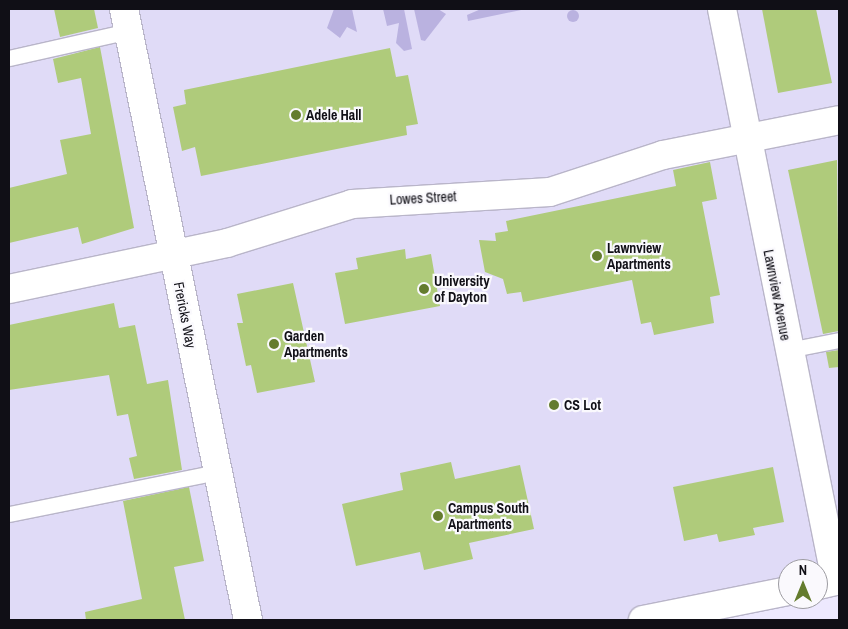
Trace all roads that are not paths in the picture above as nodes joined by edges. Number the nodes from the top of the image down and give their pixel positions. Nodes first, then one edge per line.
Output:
1 (722, 9) edge
2 (126, 20) edge
3 (9, 58) edge
4 (839, 120) edge
5 (747, 137) junction
6 (174, 255) junction
7 (9, 289) edge
8 (839, 340) edge
9 (788, 350) junction
10 (217, 472) junction
11 (9, 514) edge
12 (831, 582) edge
13 (778, 593) edge
14 (248, 620) edge
15 (642, 620) edge

1 - 5 street, Lawnview Avenue
2 - 3 lane
2 - 6 street, Frericks Way
4 - 5 street, Lowes Street
5 - 6 street, Lowes Street
5 - 9 street, Lawnview Avenue
6 - 7 street, Lowes Street
6 - 10 street, Frericks Way
8 - 9 lane
9 - 12 street, Lawnview Avenue
10 - 11 lane
10 - 14 street, Frericks Way
13 - 15 street

